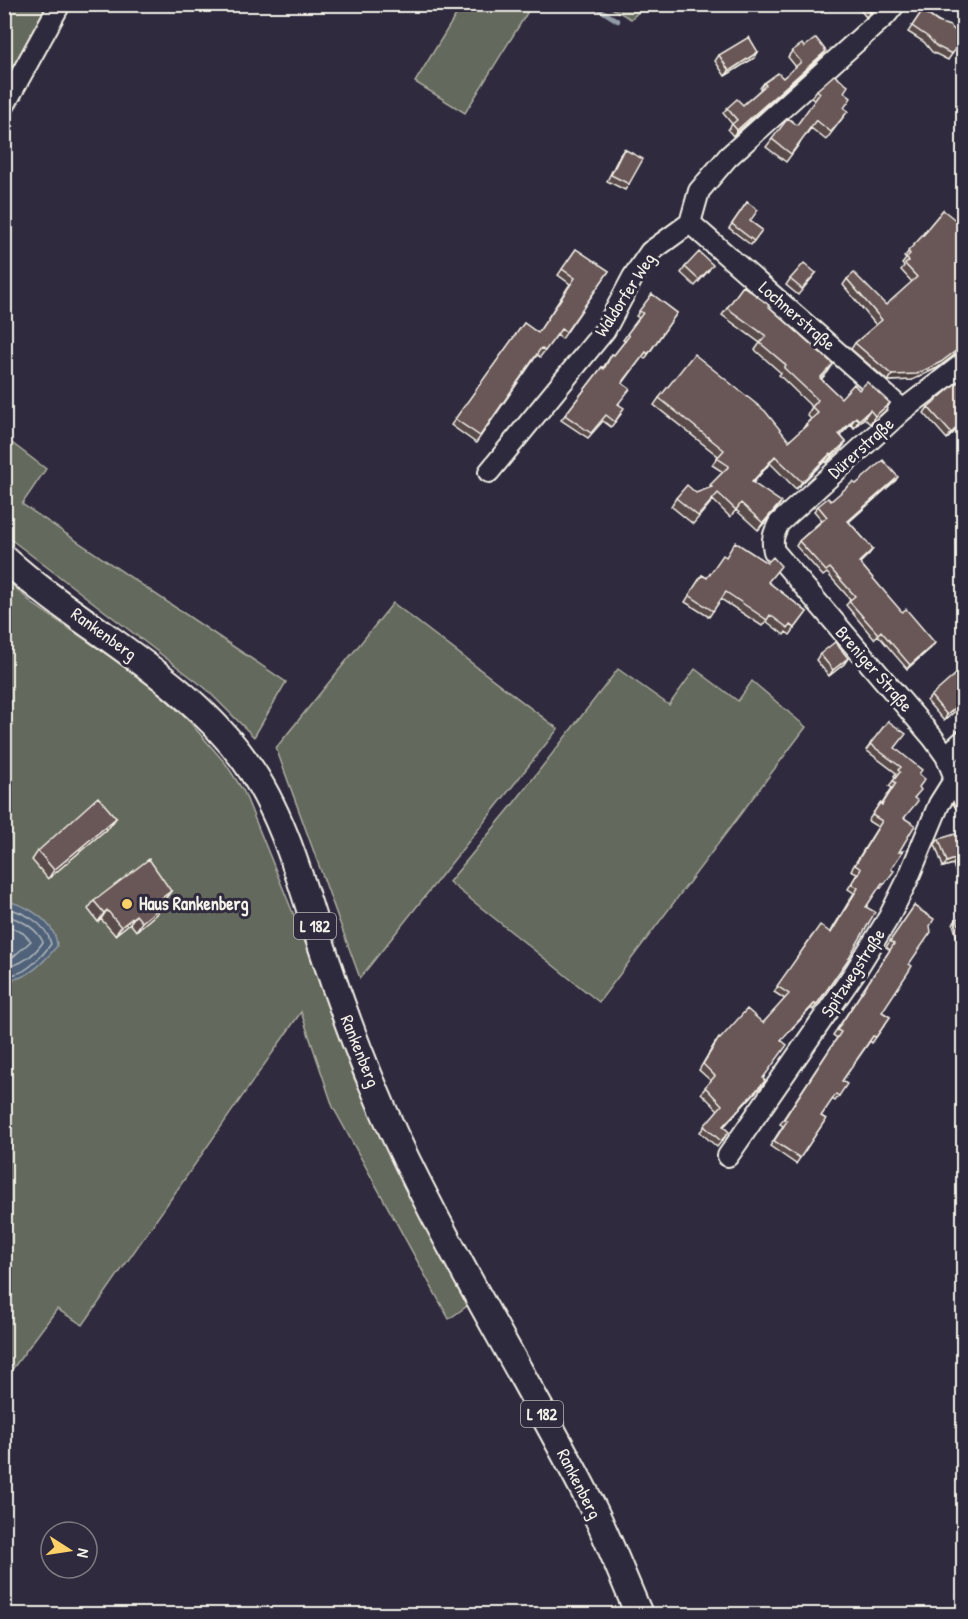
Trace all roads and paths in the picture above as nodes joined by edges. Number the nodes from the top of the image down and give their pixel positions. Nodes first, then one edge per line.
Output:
1 (60, 4) edge
2 (886, 8) edge
3 (4, 106) edge
4 (690, 223) junction
5 (963, 363) edge
6 (903, 410) junction
7 (489, 472) dead end
8 (772, 544) joint
9 (4, 558) edge
10 (963, 740) edge
11 (946, 756) junction
12 (956, 777) junction
13 (963, 800) edge
14 (728, 1156) dead end
15 (639, 1614) edge

1 - 3 street
2 - 4 street
4 - 6 street, Lochnerstraße
4 - 7 street, Waldorfer Weg
5 - 6 street, Dürerstraße
6 - 8 street, Dürerstraße
8 - 11 street, Breniger Straße
9 - 15 main road, Rankenberg / L 182
10 - 11 street
11 - 12 street, Breniger Straße
12 - 13 street, Breniger Straße
12 - 14 street, Spitzwegstraße

